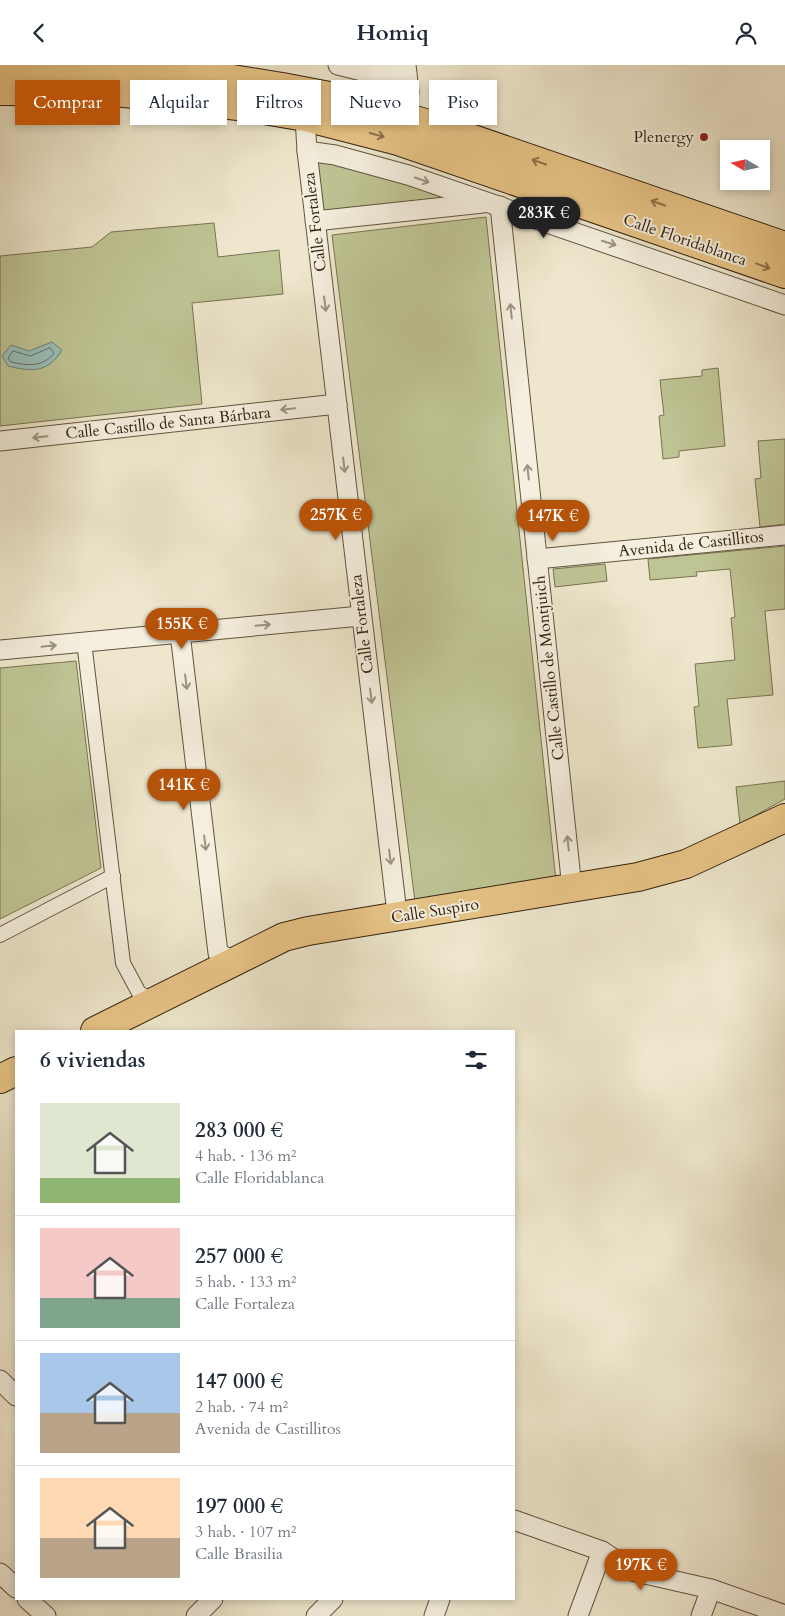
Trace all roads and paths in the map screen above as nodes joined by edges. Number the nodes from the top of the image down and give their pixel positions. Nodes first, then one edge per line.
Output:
1 (0, 65) edge
2 (117, 65) edge
3 (338, 65) edge
4 (214, 70) edge
5 (406, 70) edge
6 (0, 91) edge
7 (331, 97) edge
8 (237, 106) edge
9 (419, 120) edge
10 (321, 121) edge
11 (305, 125) edge
12 (307, 151) junction
13 (495, 205) junction
14 (315, 221) junction
15 (785, 246) edge
16 (785, 274) edge
17 (785, 305) edge
18 (337, 404) junction
19 (0, 441) edge
20 (785, 535) edge
21 (537, 559) junction
22 (361, 616) junction
23 (180, 633) junction
24 (84, 642) junction
25 (0, 650) edge
26 (785, 819) edge
27 (113, 876) junction
28 (579, 889) junction
29 (404, 916) junction
30 (0, 935) edge
31 (233, 961) junction
32 (154, 1001) junction
33 (97, 1030) edge
34 (15, 1072) edge
35 (0, 1079) edge
36 (0, 1380) edge
37 (15, 1394) edge
38 (515, 1520) edge
39 (602, 1551) junction
40 (0, 1573) edge
41 (15, 1588) edge
42 (711, 1589) junction
43 (28, 1600) edge
44 (212, 1600) edge
45 (332, 1600) edge
46 (440, 1600) edge
47 (785, 1615) edge
48 (46, 1616) edge
49 (196, 1616) edge
50 (316, 1616) edge
51 (434, 1616) edge
52 (578, 1616) edge
53 (701, 1616) edge

1 - 2 main road, Calle Floridablanca
2 - 4 main road, Calle Floridablanca
3 - 5 street
4 - 7 main road, Calle Floridablanca
6 - 8 main road, Calle Floridablanca
15 -> 9 main road, Calle Floridablanca
10 -> 16 main road, Calle Floridablanca
11 - 12 street, Calle Fortaleza
12 -> 13 street, Calle Floridablanca
12 - 14 street, Calle Fortaleza
13 - 14 street
13 -> 17 street, Calle Floridablanca
21 -> 13 street, Calle Castillo de Montjuich
14 -> 18 street, Calle Fortaleza
18 -> 19 street, Calle Castillo de Santa Bárbara
18 -> 22 street, Calle Fortaleza
20 - 21 street, Avenida de Castillitos
28 -> 21 street, Calle Castillo de Montjuich
23 -> 22 street
22 -> 29 street, Calle Fortaleza
23 - 24 street
23 -> 31 street
25 -> 24 street
24 - 27 street
26 - 28 main road, Calle Suspiro
27 - 30 street
27 - 32 street
28 - 29 main road, Calle Suspiro
29 - 31 main road, Calle Suspiro
31 - 32 main road, Calle Suspiro
32 - 33 main road, Calle Suspiro
34 - 35 main road
36 - 37 street
38 - 39 street
39 - 42 street
39 - 52 street
40 - 41 street
42 - 47 street
42 - 53 street
43 - 48 street
44 - 49 street
45 - 50 street
46 - 51 street

